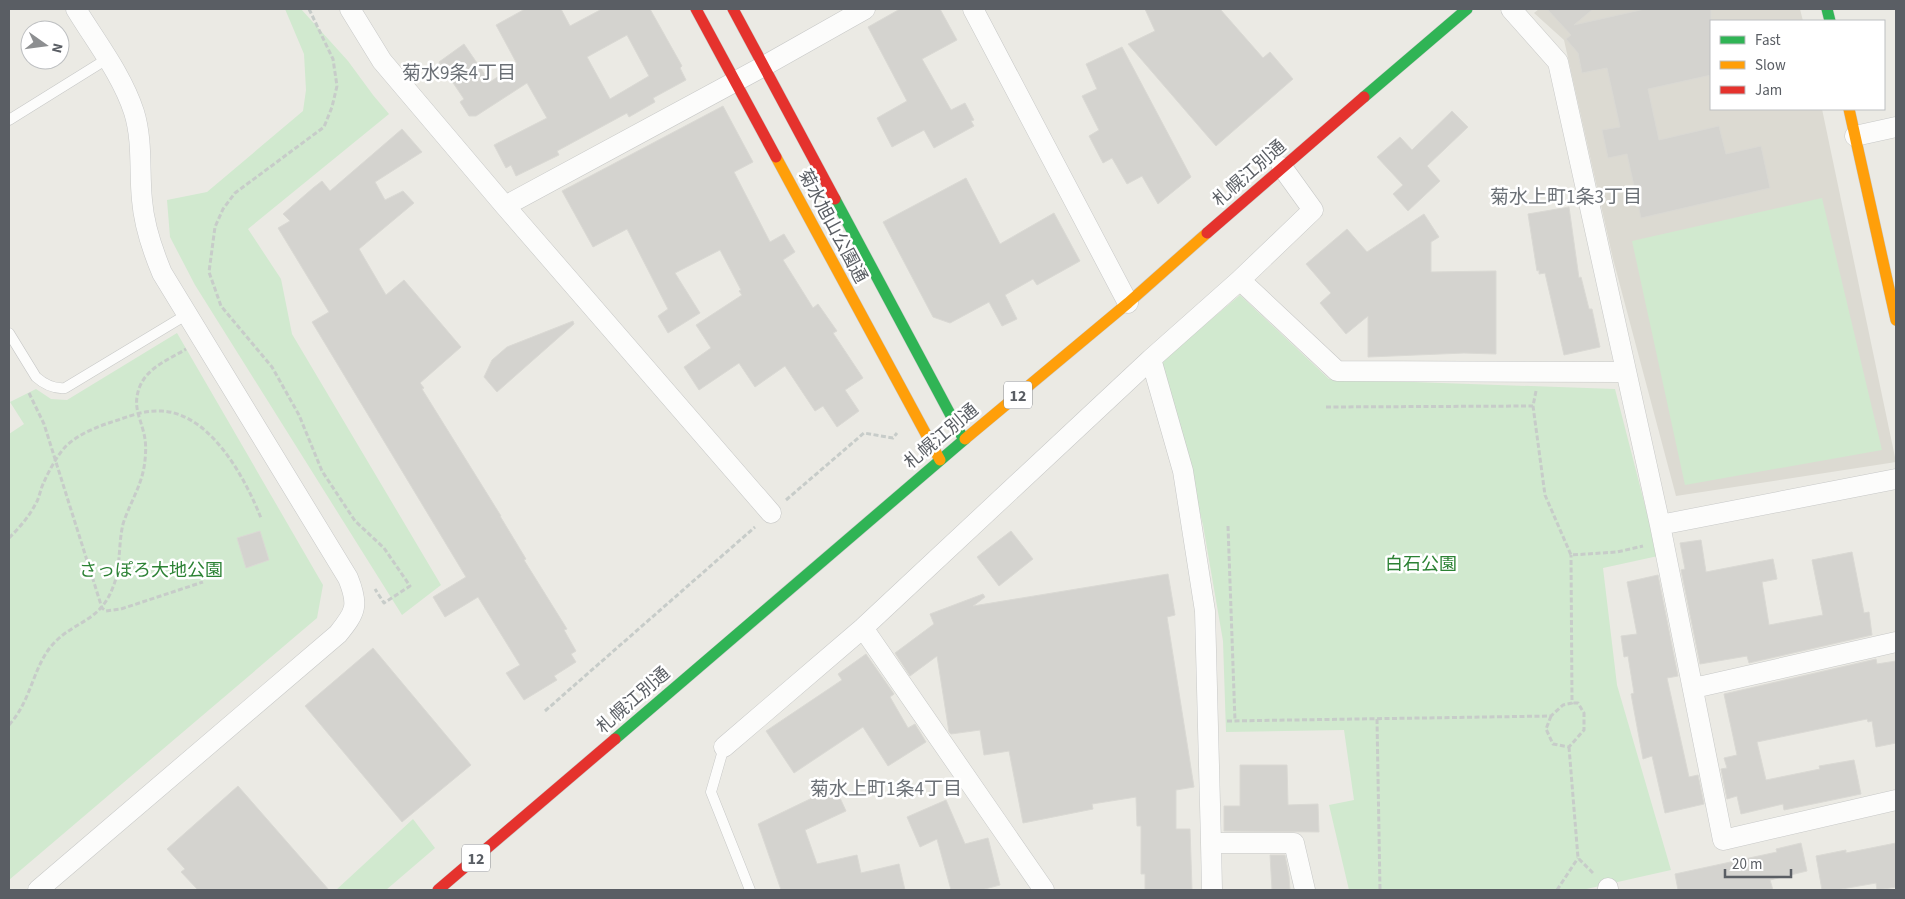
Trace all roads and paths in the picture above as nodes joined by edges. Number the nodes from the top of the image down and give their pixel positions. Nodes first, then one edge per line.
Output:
1 (76, 9) edge
2 (309, 9) edge
3 (350, 9) edge
4 (696, 9) edge
5 (733, 9) edge
6 (865, 9) edge
7 (973, 9) edge
8 (1467, 9) edge
9 (1511, 9) edge
10 (107, 59) junction
11 (764, 66) junction
12 (735, 81) junction
13 (1849, 110) edge
14 (9, 120) edge
15 (1896, 128) edge
16 (1855, 136) junction
17 (1282, 167) junction
18 (505, 206) junction
19 (1240, 280) junction
20 (1128, 303) junction
21 (186, 315) junction
22 (1896, 320) edge
23 (9, 333) edge
24 (187, 349) dead end
25 (1151, 359) junction
26 (1539, 371) junction
27 (1626, 372) junction
28 (28, 393) dead end
29 (1533, 406) junction
30 (1326, 408) dead end
31 (137, 413) junction
32 (914, 413) junction
33 (964, 440) junction
34 (940, 460) junction
35 (55, 462) junction
36 (1896, 479) edge
37 (771, 513) junction
38 (260, 518) dead end
39 (1228, 526) dead end
40 (1662, 533) junction
41 (9, 538) edge
42 (1571, 555) junction
43 (203, 582) dead end
44 (373, 586) dead end
45 (102, 608) junction
46 (863, 628) junction
47 (1896, 642) edge
48 (1694, 688) junction
49 (1572, 703) junction
50 (545, 711) dead end
51 (1551, 716) junction
52 (1377, 719) junction
53 (1208, 721) junction
54 (1235, 721) junction
55 (9, 725) edge
56 (724, 746) joint
57 (1569, 747) junction
58 (1896, 800) edge
59 (1211, 843) junction
60 (1021, 856) junction
61 (1578, 858) junction
62 (1608, 889) edge
63 (38, 890) edge
64 (438, 890) edge
65 (750, 890) edge
66 (1025, 890) edge
67 (1044, 890) edge
68 (1212, 890) edge
69 (1305, 890) edge
70 (1380, 890) edge
71 (1556, 890) edge

1 - 10 street
2 - 44 path
3 - 18 street
4 - 12 main road, 菊水旭山公園通
5 - 11 main road, 菊水旭山公園通
6 - 11 street
7 - 20 street
8 - 17 main road, 札幌江別通 / 12
9 - 27 street
10 - 14 lane
10 - 21 street
11 - 12 street
11 - 33 main road, 菊水旭山公園通
12 - 18 street
12 - 32 main road, 菊水旭山公園通
13 - 16 main road
15 - 16 street
16 - 22 main road
17 - 19 street
17 - 20 main road, 札幌江別通 / 12
18 - 37 street
19 - 25 street
19 - 26 street
20 - 33 main road, 札幌江別通 / 12
21 - 23 lane
21 - 63 street
24 - 31 path
25 - 46 street
25 - 53 street
26 - 27 street
26 - 29 path
27 - 40 street
28 - 35 path
29 - 30 path
29 - 42 path
31 - 35 path
31 - 38 path
31 - 45 path
32 - 34 main road, 菊水旭山公園通
32 - 37 path
33 - 34 main road, 札幌江別通 / 12
34 - 64 main road, 札幌江別通 / 12
35 - 41 path
35 - 45 path
36 - 40 street
37 - 50 path
39 - 54 path
40 - 42 path
40 - 48 street
42 - 49 path
43 - 45 path
45 - 55 path
46 - 56 street
46 - 60 street
47 - 48 street
48 - 58 street
49 - 51 path
49 - 57 path
51 - 52 path
51 - 57 path
52 - 54 path
52 - 70 path
53 - 54 path
53 - 59 street
56 - 65 lane
57 - 61 path
59 - 68 street
59 - 69 street
60 - 66 street
60 - 67 street
61 - 62 path
61 - 71 path

